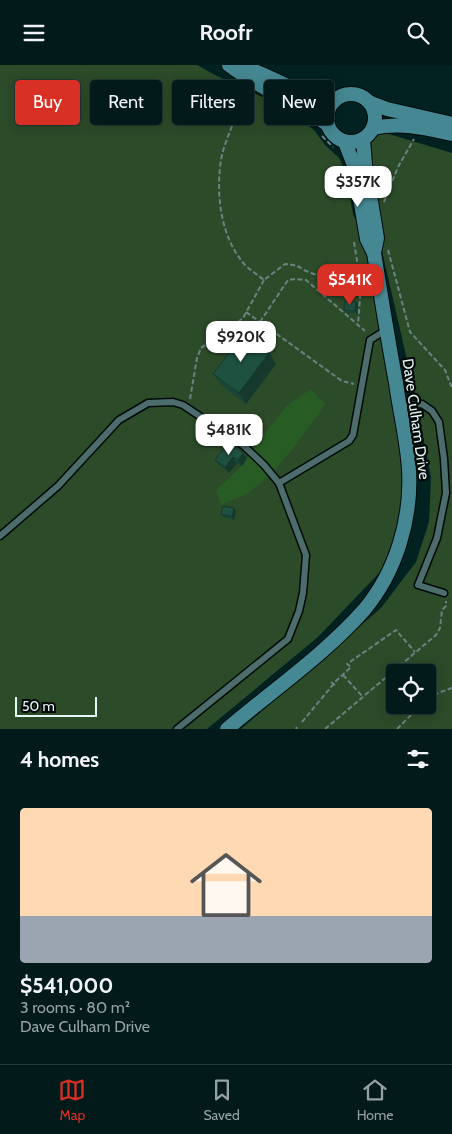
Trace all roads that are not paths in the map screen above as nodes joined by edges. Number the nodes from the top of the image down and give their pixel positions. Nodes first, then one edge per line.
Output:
1 (229, 65) edge
2 (236, 65) edge
3 (335, 99) junction
4 (371, 103) junction
5 (452, 125) edge
6 (322, 128) junction
7 (373, 128) junction
8 (452, 134) edge
9 (363, 139) junction
10 (340, 145) junction
11 (374, 253) junction
12 (387, 330) junction
13 (399, 405) junction
14 (279, 483) junction
15 (0, 536) edge
16 (444, 593) road end
17 (177, 729) edge
18 (227, 729) edge

1 - 6 main road
2 - 3 main road
3 - 4 main road
3 - 6 main road
4 - 5 main road
4 - 7 main road
6 - 10 main road
7 - 8 main road
7 - 9 main road
9 - 10 main road
9 - 11 main road, Dave Culham Drive
10 - 11 main road, Dave Culham Drive
11 - 12 main road, Dave Culham Drive
12 - 13 main road, Dave Culham Drive
12 - 14 lane
13 - 16 lane
13 - 18 main road, Dave Culham Drive
14 - 15 lane
14 - 17 lane

